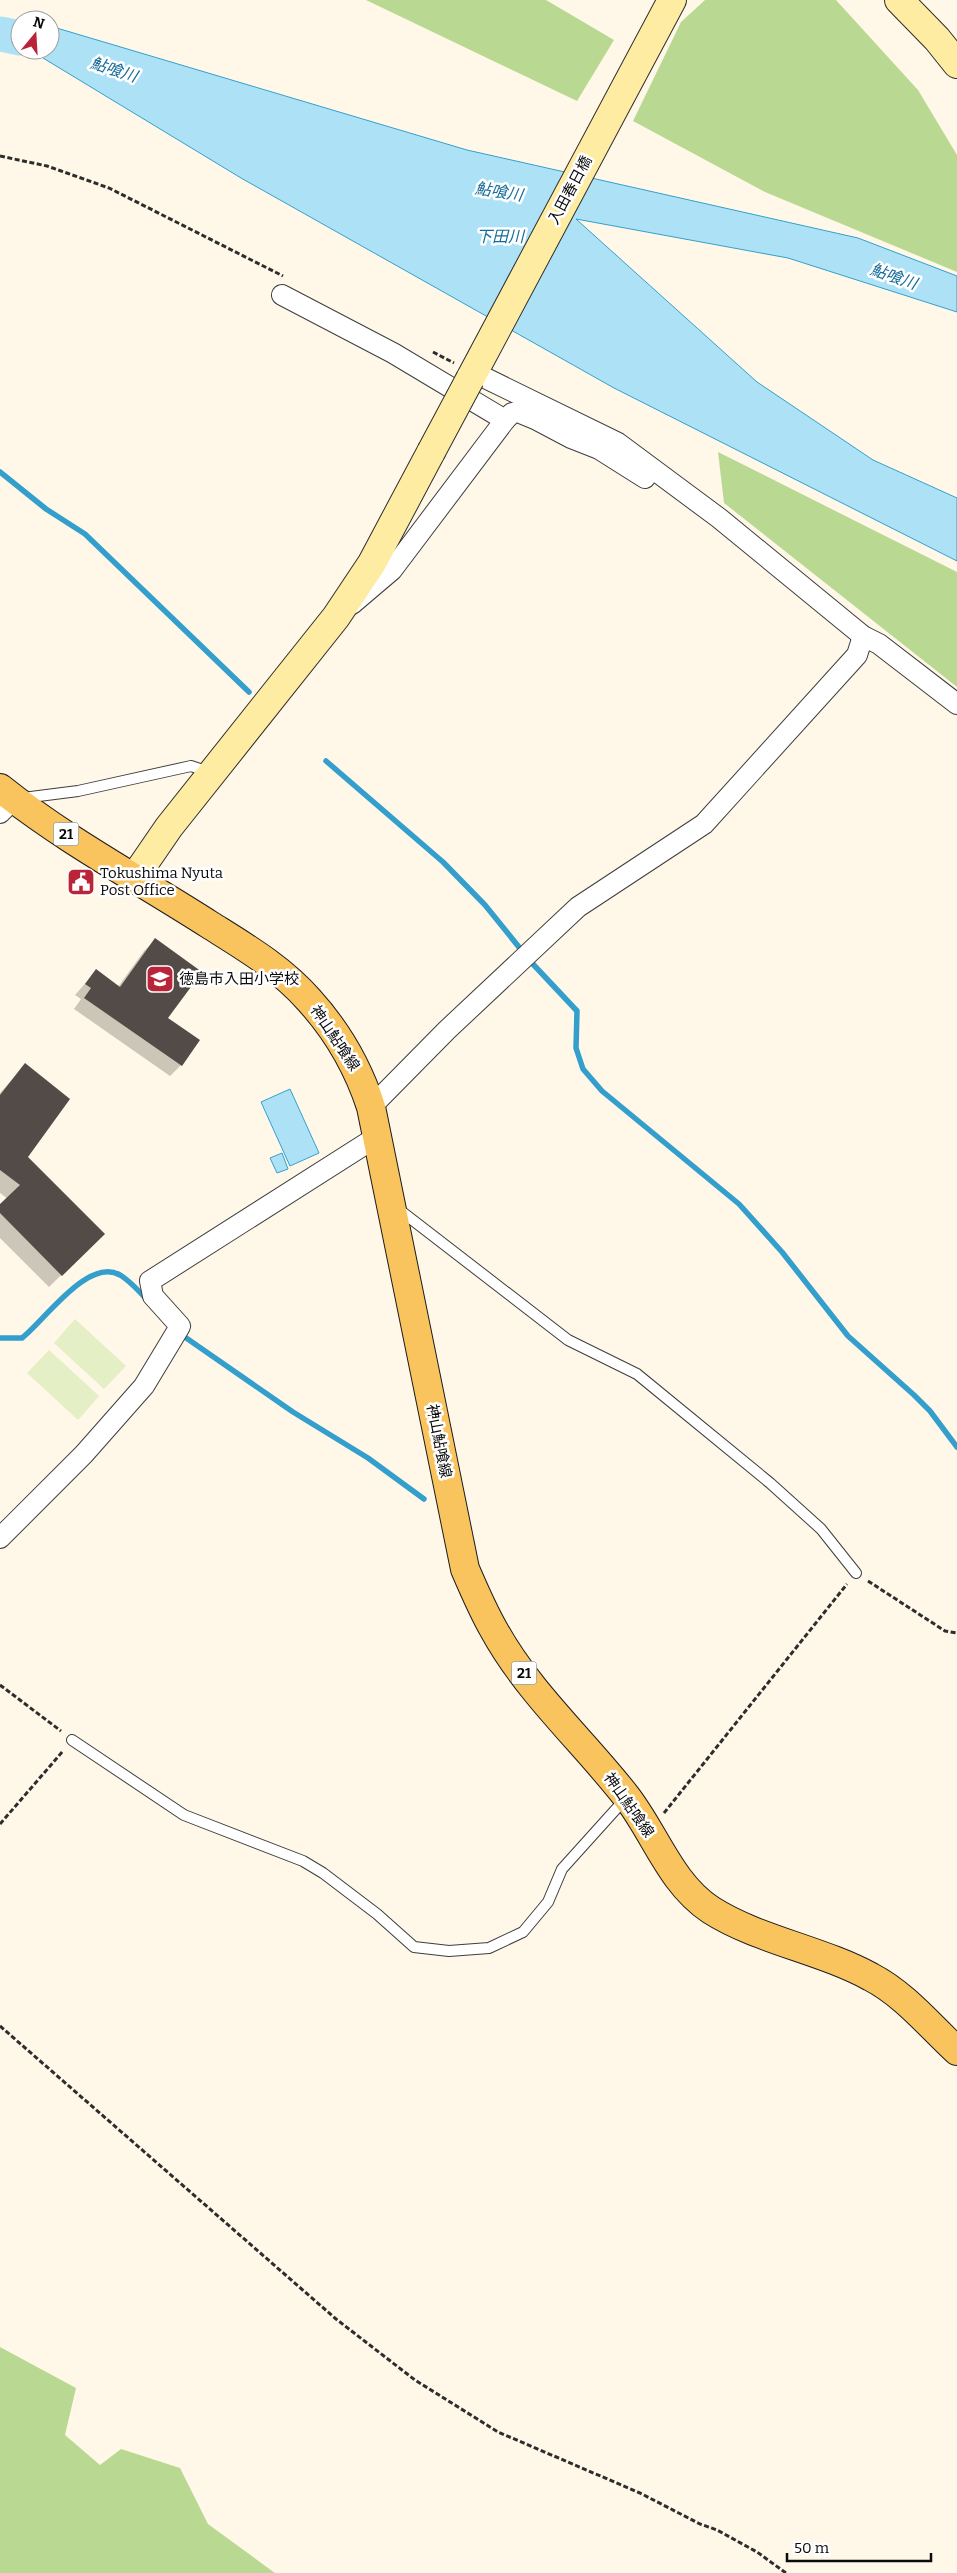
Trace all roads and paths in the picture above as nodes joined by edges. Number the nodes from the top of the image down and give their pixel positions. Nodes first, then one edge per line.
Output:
1 (899, 0) edge
2 (669, 6) edge
3 (957, 64) edge
4 (0, 156) edge
5 (285, 287) joint
6 (429, 350) dead end
7 (472, 373) junction
8 (505, 420) junction
9 (729, 526) junction
10 (337, 616) junction
11 (863, 636) junction
12 (957, 704) edge
13 (212, 773) junction
14 (5, 800) edge
15 (134, 878) junction
16 (371, 1107) junction
17 (378, 1136) junction
18 (392, 1204) junction
19 (0, 1538) edge
20 (856, 1573) junction
21 (957, 1633) edge
22 (0, 1686) edge
23 (72, 1740) junction
24 (627, 1797) junction
25 (0, 1824) edge
26 (649, 1831) junction
27 (0, 2026) edge
28 (957, 2051) edge
29 (786, 2573) edge

1 - 3 street
2 - 7 street, 入田春日橋
4 - 5 path
5 - 8 street
6 - 7 path
7 - 9 street
7 - 10 street, 入田春日橋, bridge
8 - 9 street
8 - 10 street
9 - 11 street
10 - 13 street, 入田春日橋
11 - 12 street
11 - 16 street
13 - 14 lane
13 - 15 street, 入田春日橋
14 - 15 main road, 神山鮎喰線 / 21
15 - 16 main road, 神山鮎喰線 / 21
16 - 17 main road, 神山鮎喰線 / 21
17 - 18 main road, 神山鮎喰線 / 21
17 - 19 street
18 - 20 lane
18 - 24 main road, 神山鮎喰線 / 21
20 - 21 path
20 - 26 path
22 - 23 path
23 - 24 lane
23 - 25 path
24 - 26 main road, 神山鮎喰線 / 21
26 - 28 main road, 神山鮎喰線 / 21
27 - 29 path

